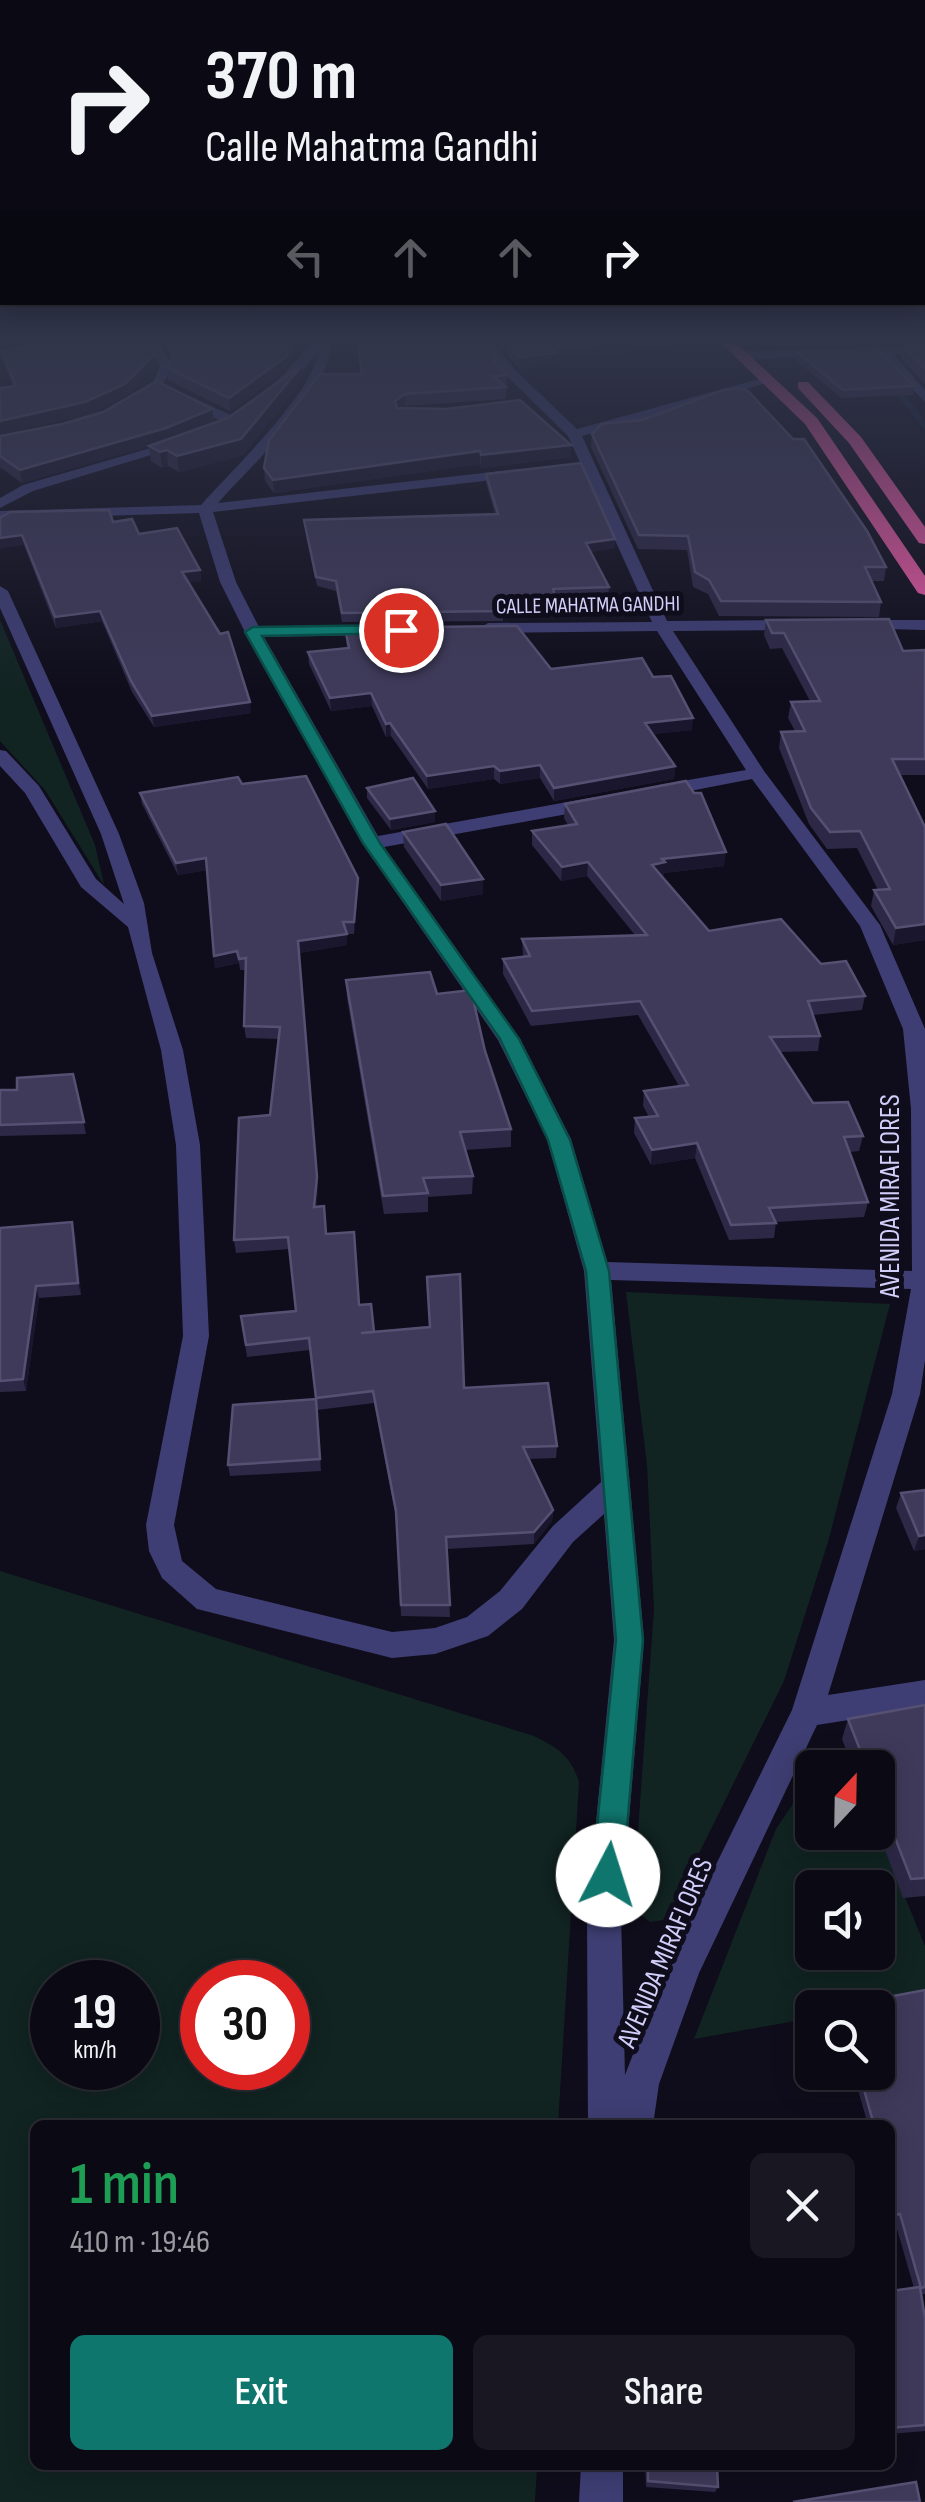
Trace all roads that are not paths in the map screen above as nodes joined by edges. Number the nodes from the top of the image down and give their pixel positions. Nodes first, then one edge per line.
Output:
1 (124, 460) edge
2 (244, 460) edge
3 (580, 460) edge
4 (837, 460) edge
5 (868, 460) edge
6 (536, 471) edge
7 (0, 488) edge
8 (28, 488) junction
9 (0, 504) edge
10 (205, 509) junction
11 (0, 515) edge
12 (925, 538) edge
13 (925, 589) edge
14 (0, 592) edge
15 (812, 625) edge
16 (830, 625) edge
17 (925, 625) edge
18 (660, 626) junction
19 (466, 628) edge
20 (388, 630) edge
21 (253, 632) junction
22 (0, 755) edge
23 (757, 773) junction
24 (372, 843) junction
25 (136, 924) junction
26 (597, 1271) junction
27 (924, 1280) edge
28 (618, 1484) junction
29 (925, 1694) edge
30 (807, 1712) junction
31 (607, 2120) edge
32 (635, 2120) edge
33 (602, 2470) edge
34 (601, 2502) edge

1 - 8 street
2 - 10 street
3 - 18 street, AVENIDA MIRAFLORES
4 - 13 highway
5 - 12 highway
6 - 10 street
7 - 8 street
8 - 9 street
10 - 11 street
10 - 21 street
14 - 25 street
15 - 18 street, CALLE MAHATMA GANDHI
16 - 17 street
18 - 19 street, CALLE MAHATMA GANDHI
18 - 23 street, AVENIDA MIRAFLORES
20 - 21 street
21 - 24 street
22 - 25 street
23 - 24 street
23 - 27 street, AVENIDA MIRAFLORES
24 - 26 street
25 - 28 street
26 - 27 street
26 - 28 street
27 - 30 street, AVENIDA MIRAFLORES
28 - 31 street
29 - 30 street
30 - 32 street, AVENIDA MIRAFLORES
33 - 34 street

